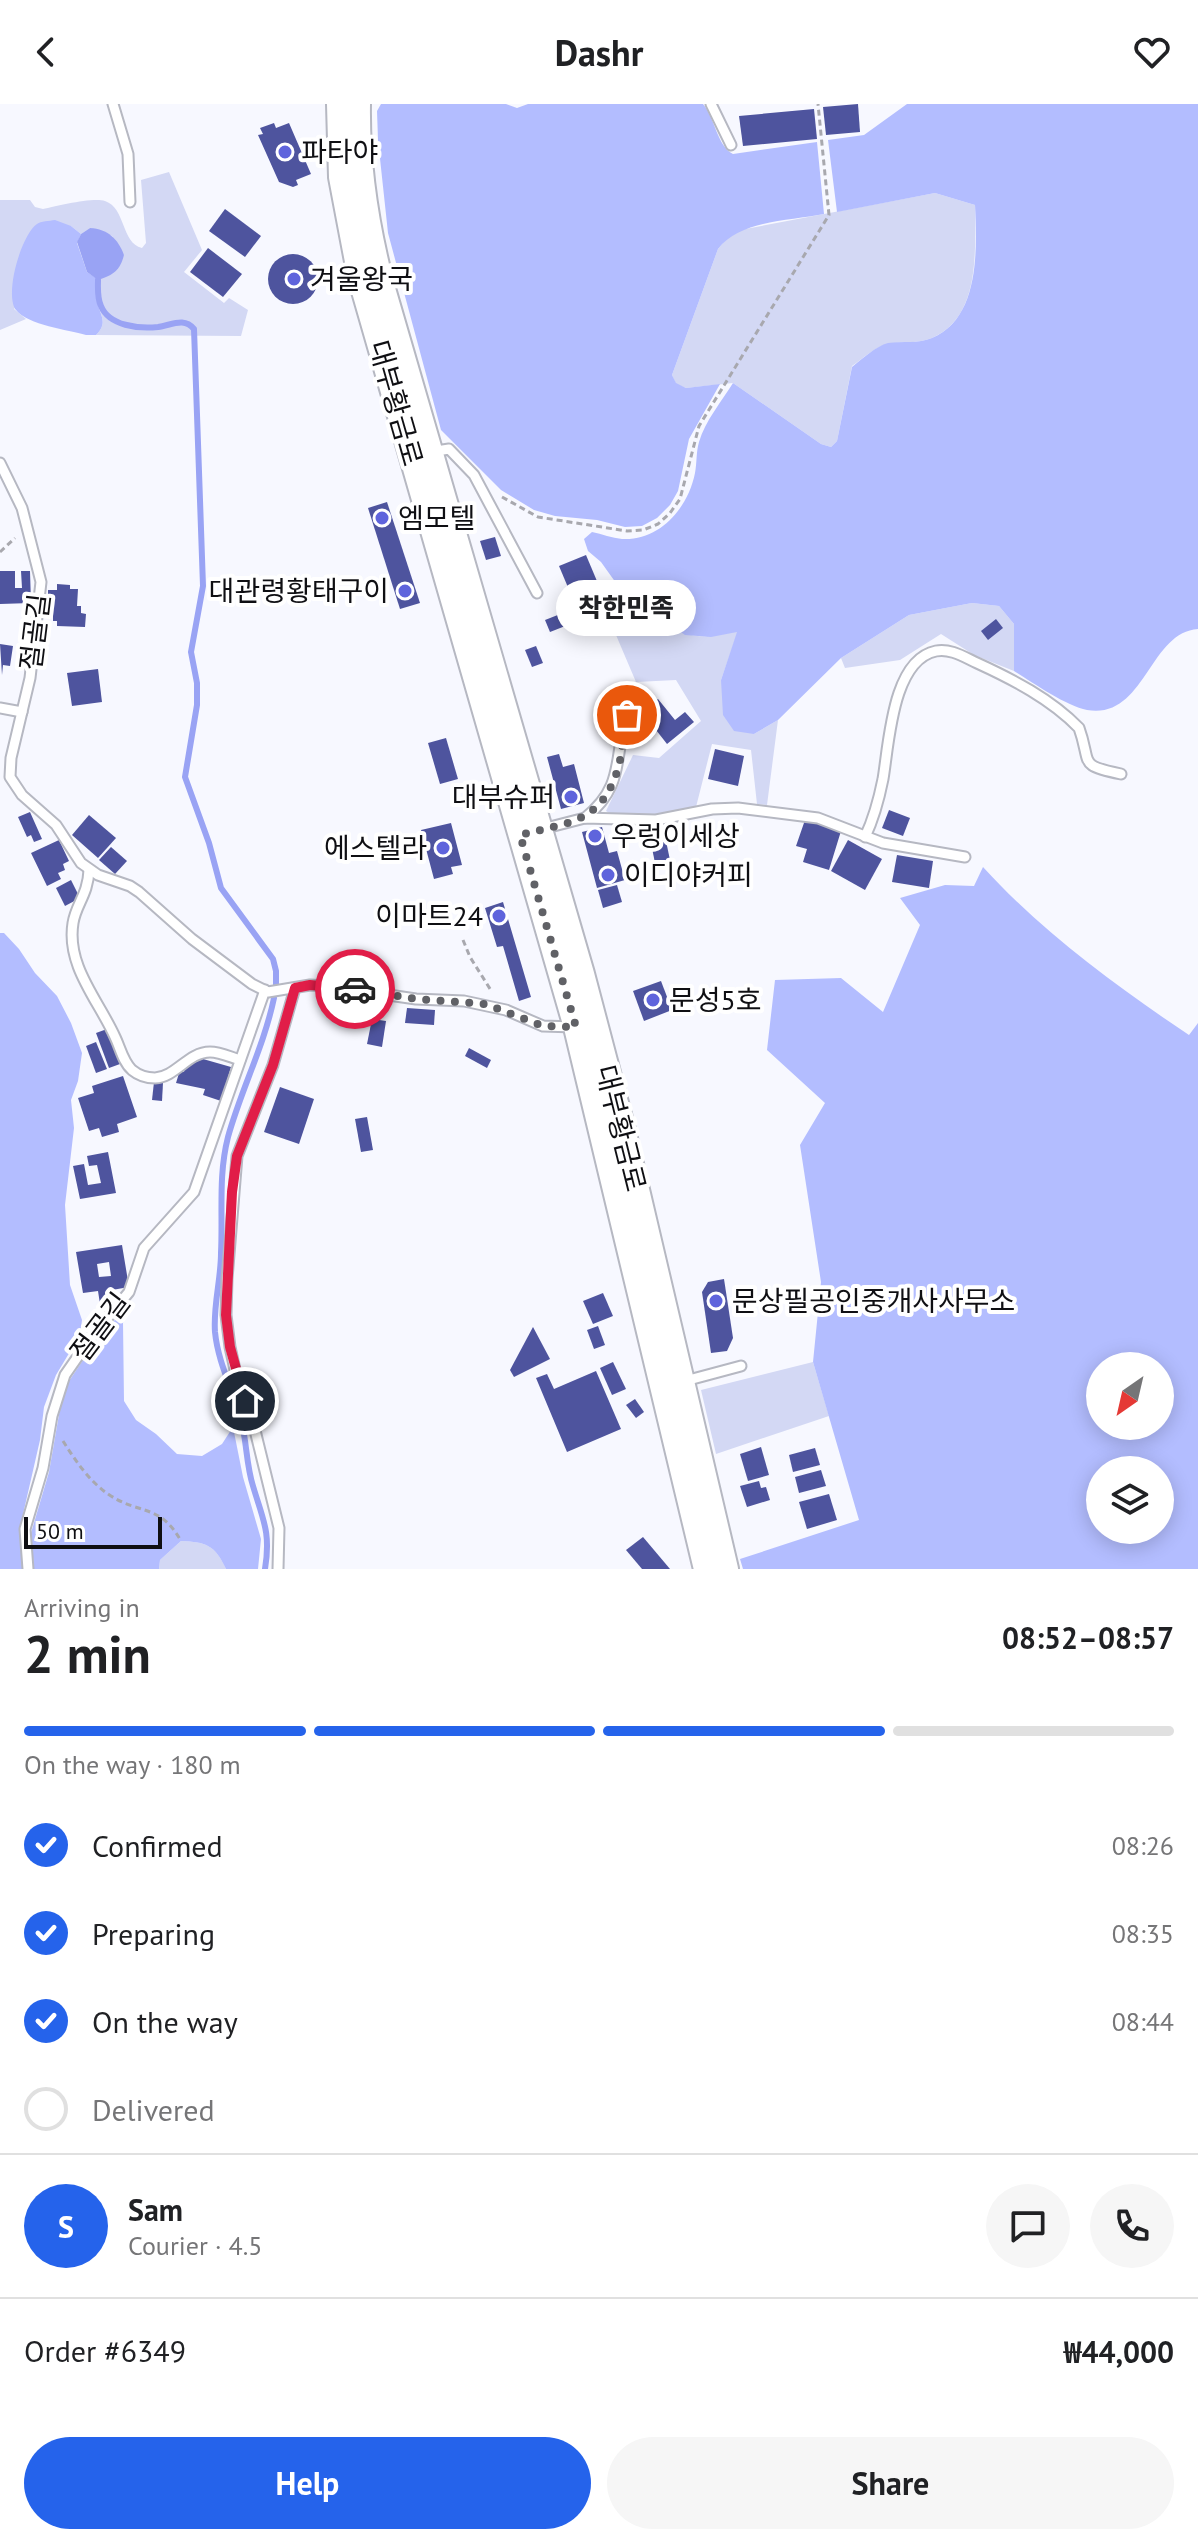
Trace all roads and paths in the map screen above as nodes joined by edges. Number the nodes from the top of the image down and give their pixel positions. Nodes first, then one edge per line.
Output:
1 (113, 104) edge
2 (339, 104) edge
3 (358, 104) edge
4 (711, 104) edge
5 (818, 104) edge
6 (731, 145) dead end
7 (130, 202) dead end
8 (429, 452) junction
9 (0, 463) edge
10 (474, 475) junction
11 (27, 528) junction
12 (0, 552) edge
13 (537, 593) dead end
14 (0, 708) edge
15 (22, 712) junction
16 (627, 715) dead end
17 (1121, 774) dead end
18 (585, 818) junction
19 (529, 833) junction
20 (865, 837) junction
21 (965, 857) dead end
22 (89, 870) junction
23 (463, 940) dead end
24 (295, 988) junction
25 (265, 990) junction
26 (506, 1010) junction
27 (585, 1024) junction
28 (240, 1060) junction
29 (741, 1366) dead end
30 (672, 1385) junction
31 (52, 1416) junction
32 (181, 1541) dead end
33 (28, 1569) edge
34 (278, 1569) edge
35 (706, 1569) edge
36 (726, 1569) edge

1 - 7 lane
2 - 19 main road, 대부황금로
3 - 8 main road, 대부황금로
4 - 6 lane
5 - 10 path
8 - 10 lane
8 - 19 main road, 대부황금로
9 - 11 lane, 절골길
10 - 13 lane
11 - 12 path
11 - 15 lane, 절골길
14 - 15 lane, 절골길
15 - 22 lane, 절골길
16 - 18 lane
17 - 20 lane
18 - 19 lane
18 - 20 lane
19 - 27 main road, 대부황금로
20 - 21 lane
22 - 25 lane, 절골길
22 - 28 lane
23 - 26 path
24 - 25 lane
24 - 26 lane
24 - 34 lane
25 - 28 lane, 절골길
26 - 27 lane
27 - 30 main road, 대부황금로
28 - 31 lane, 절골길
29 - 30 lane
30 - 35 main road, 대부황금로
30 - 36 main road, 대부황금로
31 - 32 path
31 - 33 lane, 절골길

